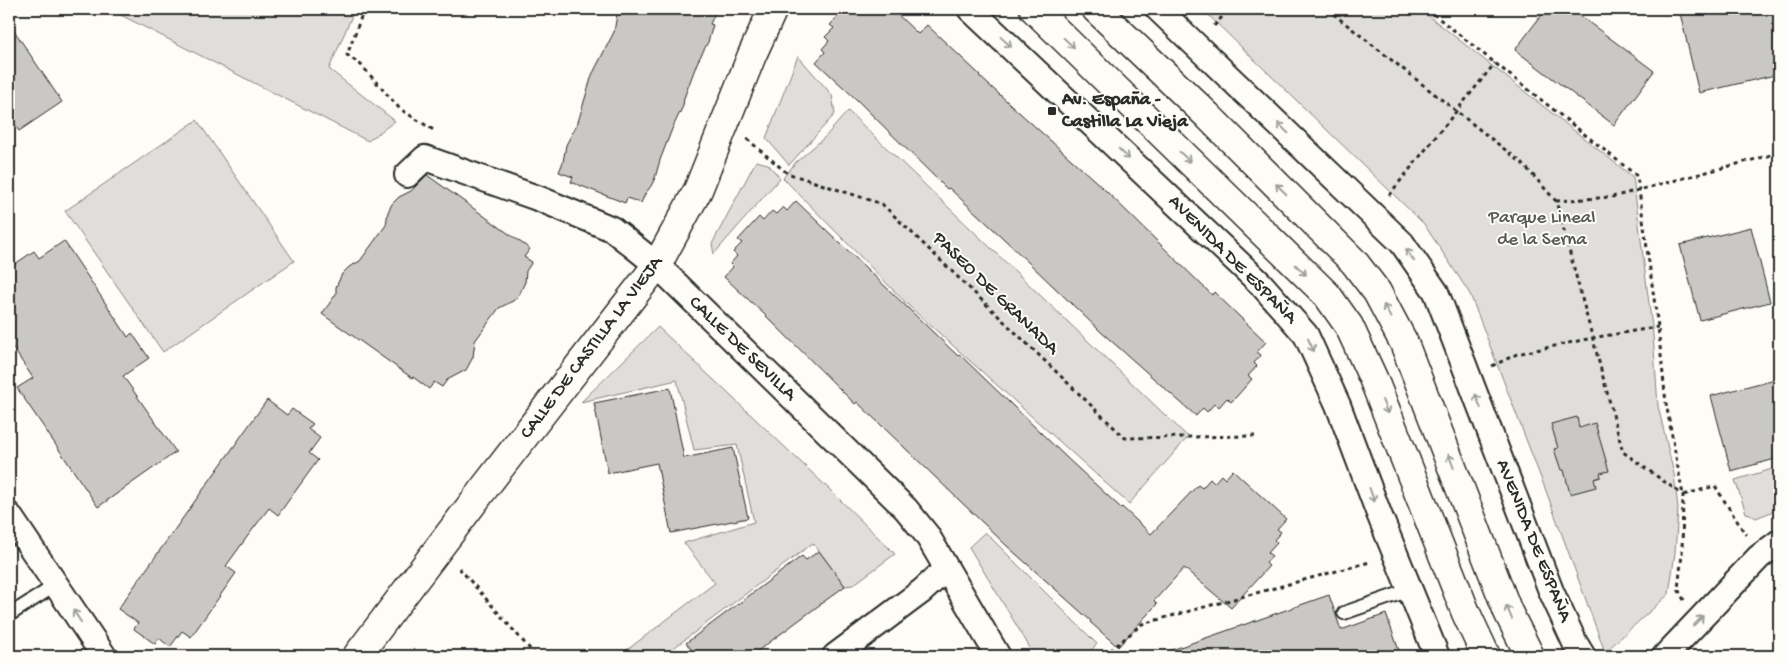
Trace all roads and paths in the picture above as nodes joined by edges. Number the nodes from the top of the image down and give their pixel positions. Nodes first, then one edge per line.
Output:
1 (364, 9) edge
2 (773, 9) edge
3 (970, 9) edge
4 (1034, 9) edge
5 (1096, 9) edge
6 (1158, 9) edge
7 (1229, 9) edge
8 (1327, 9) edge
9 (1427, 9) edge
10 (1217, 23) dead end
11 (1495, 63) junction
12 (1457, 110) junction
13 (726, 121) junction
14 (435, 131) dead end
15 (1779, 154) edge
16 (407, 175) dead end
17 (1639, 188) junction
18 (1392, 192) dead end
19 (1556, 201) junction
20 (657, 265) junction
21 (1658, 327) junction
22 (1592, 338) junction
23 (1469, 377) junction
24 (1256, 436) dead end
25 (1683, 495) junction
26 (9, 515) edge
27 (1779, 542) edge
28 (440, 547) junction
29 (1396, 555) junction
30 (1759, 557) junction
31 (946, 568) junction
32 (56, 585) junction
33 (1410, 590) junction
34 (1344, 613) dead end
35 (9, 615) edge
36 (1699, 621) junction
37 (104, 656) edge
38 (357, 656) edge
39 (536, 656) edge
40 (835, 656) edge
41 (998, 656) edge
42 (1104, 656) edge
43 (1437, 656) edge
44 (1486, 656) edge
45 (1530, 656) edge
46 (1584, 656) edge
47 (1664, 656) edge

1 - 14 path
2 - 13 main road, CALLE DE CASTILLA LA VIEJA
3 -> 29 street, AVENIDA DE ESPAÑA
4 -> 44 main road
45 -> 5 main road
23 -> 6 street, AVENIDA DE ESPAÑA
7 - 10 path
8 - 12 path
9 - 11 path
11 - 12 path
11 - 17 path
12 - 18 path
12 - 19 path
13 - 20 main road, CALLE DE CASTILLA LA VIEJA
13 - 24 path, PASEO DE GRANADA
15 - 17 path
16 - 20 street, CALLE DE SEVILLA
17 - 19 path
17 - 21 path
19 - 22 path
20 - 28 main road, CALLE DE CASTILLA LA VIEJA
20 - 31 street, CALLE DE SEVILLA
21 - 22 path
21 - 25 path
22 - 23 path
22 - 25 path
46 -> 23 street, AVENIDA DE ESPAÑA
25 - 30 path
25 - 36 path
26 - 32 street
27 - 30 street
28 - 38 main road, CALLE DE CASTILLA LA VIEJA
28 - 39 path
29 - 33 street, AVENIDA DE ESPAÑA
29 - 42 path
30 - 36 street
31 - 40 street
31 - 41 street, CALLE DE SEVILLA
32 - 35 lane
37 -> 32 street
33 - 34 lane
33 - 43 street, AVENIDA DE ESPAÑA
47 -> 36 street

